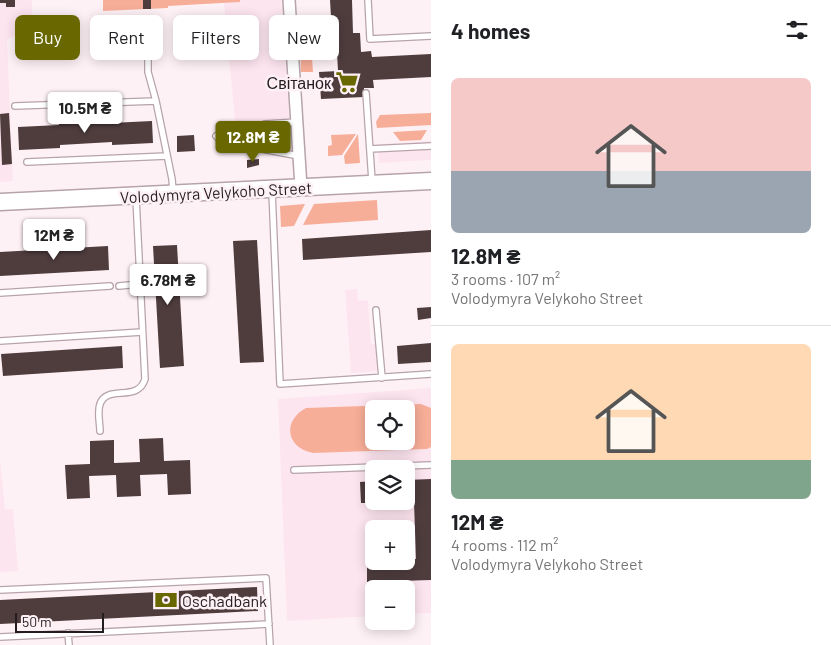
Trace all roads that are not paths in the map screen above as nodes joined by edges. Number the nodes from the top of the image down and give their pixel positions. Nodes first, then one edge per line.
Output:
1 (289, 0) edge
2 (368, 0) edge
3 (431, 36) edge
4 (148, 60) edge
5 (366, 93) dead end
6 (156, 101) junction
7 (15, 106) dead end
8 (297, 122) junction
9 (265, 124) dead end
10 (216, 136) dead end
11 (431, 146) edge
12 (370, 150) junction
13 (167, 156) junction
14 (299, 156) junction
15 (27, 162) dead end
16 (431, 181) edge
17 (372, 184) junction
18 (301, 187) junction
19 (272, 189) junction
20 (174, 194) junction
21 (136, 196) junction
22 (0, 202) edge
23 (140, 284) junction
24 (110, 286) dead end
25 (119, 286) dead end
26 (0, 293) edge
27 (376, 310) dead end
28 (142, 332) junction
29 (0, 341) edge
30 (431, 374) edge
31 (382, 378) junction
32 (100, 432) dead end
33 (431, 465) edge
34 (294, 470) dead end
35 (0, 590) edge
36 (269, 624) junction
37 (68, 633) junction
38 (0, 637) edge
39 (68, 645) edge
40 (270, 645) edge

1 - 8 street
2 - 3 lane
4 - 6 lane
5 - 12 lane
6 - 7 lane
6 - 13 lane
8 - 9 lane
8 - 14 street
10 - 14 lane
11 - 12 lane
12 - 17 lane
13 - 15 lane
13 - 20 lane
14 - 18 street
16 - 17 street, Volodymyra Velykoho Street
17 - 18 street, Volodymyra Velykoho Street
18 - 19 street, Volodymyra Velykoho Street
19 - 20 street, Volodymyra Velykoho Street
19 - 31 lane
20 - 21 street, Volodymyra Velykoho Street
21 - 22 street, Volodymyra Velykoho Street
21 - 23 lane
23 - 25 lane
23 - 28 lane
24 - 26 lane
27 - 31 lane
28 - 29 lane
28 - 32 lane
30 - 31 lane
33 - 34 lane
35 - 36 lane
36 - 37 lane
36 - 40 lane
37 - 38 lane
37 - 39 lane

